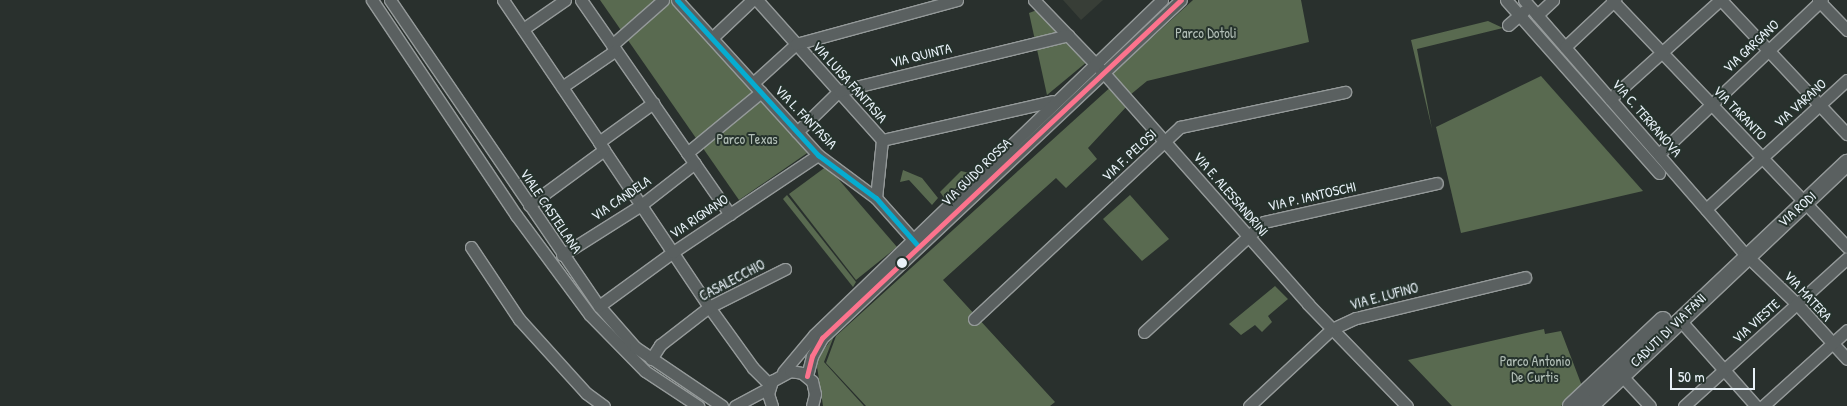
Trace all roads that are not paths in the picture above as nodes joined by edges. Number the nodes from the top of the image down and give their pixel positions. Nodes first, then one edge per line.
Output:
1 (372, 0) edge
2 (390, 0) edge
3 (503, 0) edge
4 (565, 0) edge
5 (581, 0) edge
6 (663, 0) edge
7 (677, 0) edge
8 (752, 0) edge
9 (757, 0) edge
10 (957, 0) edge
11 (1034, 0) edge
12 (1162, 0) edge
13 (1181, 0) edge
14 (1506, 0) edge
15 (1553, 0) edge
16 (1614, 0) edge
17 (1721, 0) edge
18 (1820, 1) edge
19 (1530, 7) edge
20 (1519, 15) junction
21 (1508, 25) dead end
22 (523, 29) junction
23 (1847, 30) edge
24 (1068, 34) junction
25 (712, 38) junction
26 (796, 44) junction
27 (614, 47) junction
28 (1565, 47) junction
29 (1768, 51) junction
30 (1662, 53) junction
31 (1094, 62) junction
32 (1103, 72) junction
33 (1847, 80) edge
34 (753, 83) junction
35 (562, 87) junction
36 (761, 92) junction
37 (839, 92) junction
38 (1345, 92) dead end
39 (1076, 96) junction
40 (1610, 99) junction
41 (1054, 100) junction
42 (653, 103) junction
43 (1710, 105) junction
44 (1820, 105) junction
45 (797, 132) junction
46 (1847, 134) edge
47 (882, 140) junction
48 (1165, 141) junction
49 (601, 146) junction
50 (688, 153) junction
51 (1658, 154) junction
52 (818, 155) junction
53 (1762, 158) junction
54 (695, 163) junction
55 (1847, 163) edge
56 (1659, 173) dead end
57 (1437, 183) dead end
58 (876, 198) junction
59 (1805, 202) junction
60 (529, 205) junction
61 (641, 205) junction
62 (1706, 209) junction
63 (730, 214) junction
64 (1248, 236) junction
65 (917, 243) junction
66 (471, 247) dead end
67 (1847, 247) edge
68 (1744, 251) junction
69 (673, 252) junction
70 (562, 255) junction
71 (1847, 258) edge
72 (784, 269) dead end
73 (1525, 277) dead end
74 (1797, 304) junction
75 (599, 306) junction
76 (709, 307) junction
77 (974, 319) dead end
78 (1679, 319) junction
79 (1332, 329) junction
80 (1847, 330) edge
81 (1144, 332) dead end
82 (1831, 343) junction
83 (650, 359) junction
84 (1847, 360) edge
85 (1724, 370) junction
86 (783, 372) junction
87 (1621, 375) junction
88 (807, 376) junction
89 (770, 387) junction
90 (704, 394) junction
91 (604, 406) edge
92 (697, 406) edge
93 (722, 406) edge
94 (735, 406) edge
95 (772, 406) edge
96 (812, 406) edge
97 (1250, 406) edge
98 (1407, 406) edge
99 (1571, 406) edge
100 (1590, 406) edge
101 (1650, 406) edge
102 (1684, 406) edge
103 (1756, 406) edge
104 (1763, 406) edge

1 - 92 street
2 - 60 street, VIALE CASTELLANA
3 - 22 street
4 - 22 street
5 - 27 street
6 - 27 street
7 - 25 street, VIA L. FANTASIA
8 - 25 street
9 - 26 street, VIA LUISA FANTASIA
10 - 26 street
11 - 24 street, VIA E. ALESSANDRINI
12 - 31 street
13 - 32 street, VIA GUIDO ROSSA
14 - 20 street
15 - 19 street
16 - 28 street
16 - 30 street, VIA TARANTO
17 - 29 street
17 - 30 street
18 - 23 street
18 - 29 street, VIA GARGANO
19 - 20 street
19 - 28 street, VIA C. TERRANOVA
20 - 21 street
20 - 56 street
22 - 35 street
24 - 31 street, VIA E. ALESSANDRINI
24 - 37 street, VIA QUINTA
25 - 34 street, VIA L. FANTASIA
26 - 34 street
26 - 37 street, VIA LUISA FANTASIA
27 - 35 street
27 - 42 street
28 - 40 street, VIA C. TERRANOVA
29 - 43 street, VIA GARGANO
29 - 44 street
30 - 40 street
30 - 43 street, VIA TARANTO
31 - 32 street, VIA E. ALESSANDRINI
31 - 41 street
32 - 39 street, VIA GUIDO ROSSA
32 - 48 street, VIA E. ALESSANDRINI
33 - 44 street, VIA VARANO
34 - 36 street, VIA L. FANTASIA
35 - 49 street
36 - 45 street, VIA L. FANTASIA
36 - 50 street
37 - 45 street, VIA QUINTA
37 - 47 street, VIA LUISA FANTASIA
38 - 48 street, VIA F. PELOSI
39 - 41 street
39 - 65 street, VIA GUIDO ROSSA
40 - 51 street, VIA C. TERRANOVA
41 - 47 street
41 - 65 street
42 - 49 street
42 - 50 street
43 - 51 street, VIA GARGANO
43 - 53 street, VIA TARANTO
44 - 46 street
44 - 53 street, VIA VARANO
45 - 52 street, VIA L. FANTASIA
47 - 58 street, VIA LUISA FANTASIA
48 - 64 street, VIA E. ALESSANDRINI
48 - 77 street, VIA F. PELOSI
49 - 60 street
49 - 61 street
50 - 54 street
51 - 62 street, VIA C. TERRANOVA
52 - 58 street, VIA L. FANTASIA
52 - 63 street, VIA RIGNANO
53 - 59 street, VIA TARANTO
53 - 62 street, VIA VARANO
54 - 61 street, VIA CANDELA
54 - 63 street
55 - 59 street, VIA RODI
57 - 64 street, VIA P. IANTOSCHI
58 - 65 street, VIA L. FANTASIA
59 - 67 street, VIA TARANTO
59 - 68 street, VIA RODI
60 - 70 street, VIALE CASTELLANA
61 - 69 street
61 - 70 street, VIA CANDELA
62 - 68 street, VIA C. TERRANOVA
63 - 69 street, VIA RIGNANO
64 - 79 street, VIA E. ALESSANDRINI
64 - 81 street, VIA P. IANTOSCHI
65 - 86 street
65 - 88 street, VIA GUIDO ROSSA
66 - 91 street
68 - 74 street, VIA MATERA
68 - 78 street, CADUTI DI VIA FANI
68 - 99 street
69 - 75 street, VIA RIGNANO
69 - 76 street
70 - 75 street, VIALE CASTELLANA
71 - 74 street, VIA VIESTE
72 - 76 street, CASALECCHIO
73 - 79 street, VIA E. LUFINO
74 - 82 street, VIA MATERA
74 - 85 street, VIA VIESTE
75 - 83 street, VIALE CASTELLANA
76 - 83 street, CASALECCHIO
76 - 89 street
78 - 85 street
78 - 87 street, CADUTI DI VIA FANI
79 - 97 street, VIA E. LUFINO
79 - 98 street, VIA E. ALESSANDRINI
80 - 82 street
82 - 84 street, VIA MATERA
82 - 104 street
83 - 90 street, VIALE CASTELLANA
85 - 102 street, VIA VIESTE
85 - 103 street
86 - 88 street
86 - 89 street
87 - 100 street, CADUTI DI VIA FANI
87 - 101 street
88 - 96 street
89 - 94 street
89 - 95 street
90 - 92 street
90 - 93 street, VIALE CASTELLANA

